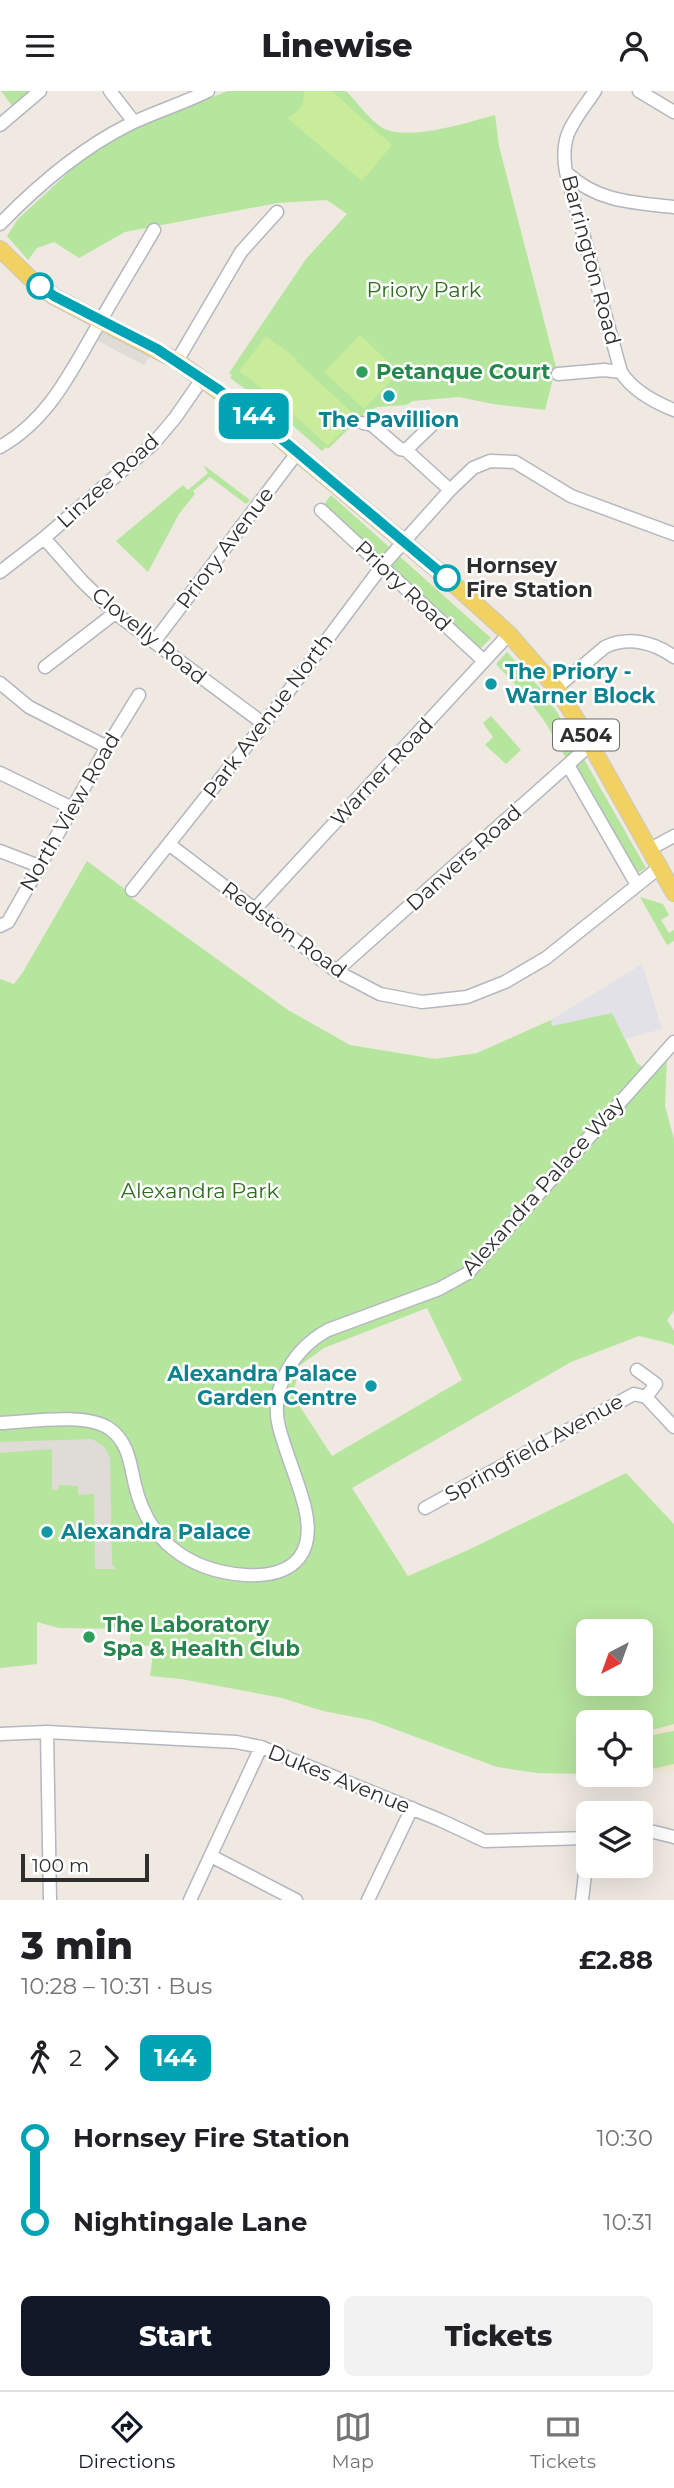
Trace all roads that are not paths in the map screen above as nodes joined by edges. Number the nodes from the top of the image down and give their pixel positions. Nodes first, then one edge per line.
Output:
1 (40, 91) edge
2 (110, 91) edge
3 (595, 91) edge
4 (639, 91) edge
5 (204, 92) edge
6 (674, 112) edge
7 (134, 122) junction
8 (0, 125) edge
9 (579, 192) junction
10 (674, 207) edge
11 (277, 212) dead end
12 (0, 224) edge
13 (154, 230) dead end
14 (0, 249) edge
15 (101, 320) junction
16 (177, 361) junction
17 (621, 372) junction
18 (558, 374) dead end
19 (202, 379) junction
20 (674, 410) edge
21 (437, 420) dead end
22 (363, 423) dead end
23 (0, 447) edge
24 (406, 450) junction
25 (297, 453) junction
26 (450, 490) junction
27 (321, 510) dead end
28 (674, 534) edge
29 (44, 538) junction
30 (403, 541) junction
31 (382, 566) junction
32 (0, 572) edge
33 (115, 613) junction
34 (509, 634) junction
35 (154, 642) junction
36 (674, 657) edge
37 (484, 661) junction
38 (45, 667) dead end
39 (0, 683) edge
40 (556, 688) junction
41 (139, 695) dead end
42 (264, 724) junction
43 (592, 744) junction
44 (107, 747) junction
45 (568, 765) junction
46 (0, 773) edge
47 (72, 808) junction
48 (674, 836) edge
49 (170, 845) junction
50 (650, 849) junction
51 (0, 851) edge
52 (38, 866) junction
53 (660, 867) junction
54 (637, 885) junction
55 (132, 890) dead end
56 (674, 893) edge
57 (255, 909) junction
58 (0, 926) edge
59 (336, 971) junction
60 (674, 1042) edge
61 (637, 1370) dead end
62 (646, 1397) junction
63 (0, 1423) edge
64 (674, 1427) edge
65 (425, 1508) dead end
66 (47, 1732) junction
67 (0, 1734) edge
68 (261, 1747) junction
69 (412, 1808) junction
70 (653, 1832) edge
71 (674, 1837) edge
72 (576, 1838) edge
73 (211, 1856) junction
74 (585, 1878) edge
75 (50, 1900) edge
76 (190, 1900) edge
77 (296, 1900) edge
78 (368, 1900) edge
79 (582, 1900) edge

1 - 8 street
2 - 7 street
3 - 9 street, Barrington Road
4 - 6 street
5 - 7 street
7 - 12 street
9 - 10 street
9 - 17 street, Barrington Road
11 - 16 street
13 - 15 street
14 - 15 main road, Priory Road / A504
15 - 16 main road, Priory Road / A504
15 - 23 street
16 - 19 main road, Priory Road / A504
17 - 18 street
17 - 20 street, Barrington Road
19 - 25 main road, Priory Road / A504
19 - 29 street, Linzee Road
21 - 24 street
22 - 24 street
24 - 26 street
25 - 30 main road, Priory Road / A504
25 - 35 street, Priory Avenue
26 - 28 street, Park Avenue North
26 - 30 street, Park Avenue North
27 - 31 street, Priory Road
29 - 32 street, Linzee Road
29 - 33 street, Clovelly Road
30 - 31 street, Park Avenue North
30 - 34 main road, Priory Road / A504
31 - 37 street, Priory Road
31 - 42 street, Park Avenue North
33 - 35 street, Clovelly Road
33 - 38 street
34 - 37 street, Warner Road
34 - 40 main road, Priory Road / A504
35 - 42 street, Clovelly Road
36 - 40 street
37 - 57 street, Warner Road
39 - 44 street
40 - 43 main road, Priory Road / A504
41 - 44 street, North View Road
42 - 49 street, Park Avenue North
43 - 45 street, Danvers Road
43 - 50 main road, Priory Road / A504
44 - 47 street, North View Road
45 - 54 street
45 - 59 street, Danvers Road
46 - 47 street
47 - 52 street, North View Road
48 - 50 street
49 - 55 street, Park Avenue North
49 - 57 street, Redston Road
50 - 53 main road, Priory Road / A504
51 - 52 street
52 - 58 street, North View Road
53 - 54 street, Redston Road
53 - 56 main road, Priory Road / A504
54 - 59 street, Redston Road
57 - 59 street, Redston Road
60 - 63 street, Alexandra Palace Way
61 - 62 street
62 - 64 street, Springfield Avenue
62 - 65 street, Springfield Avenue
66 - 67 street, Dukes Avenue
66 - 68 street, Dukes Avenue
66 - 75 street
68 - 69 street, Dukes Avenue
68 - 73 street
69 - 72 street, Dukes Avenue
69 - 78 street
70 - 71 street
73 - 76 street
73 - 77 street
74 - 79 street

